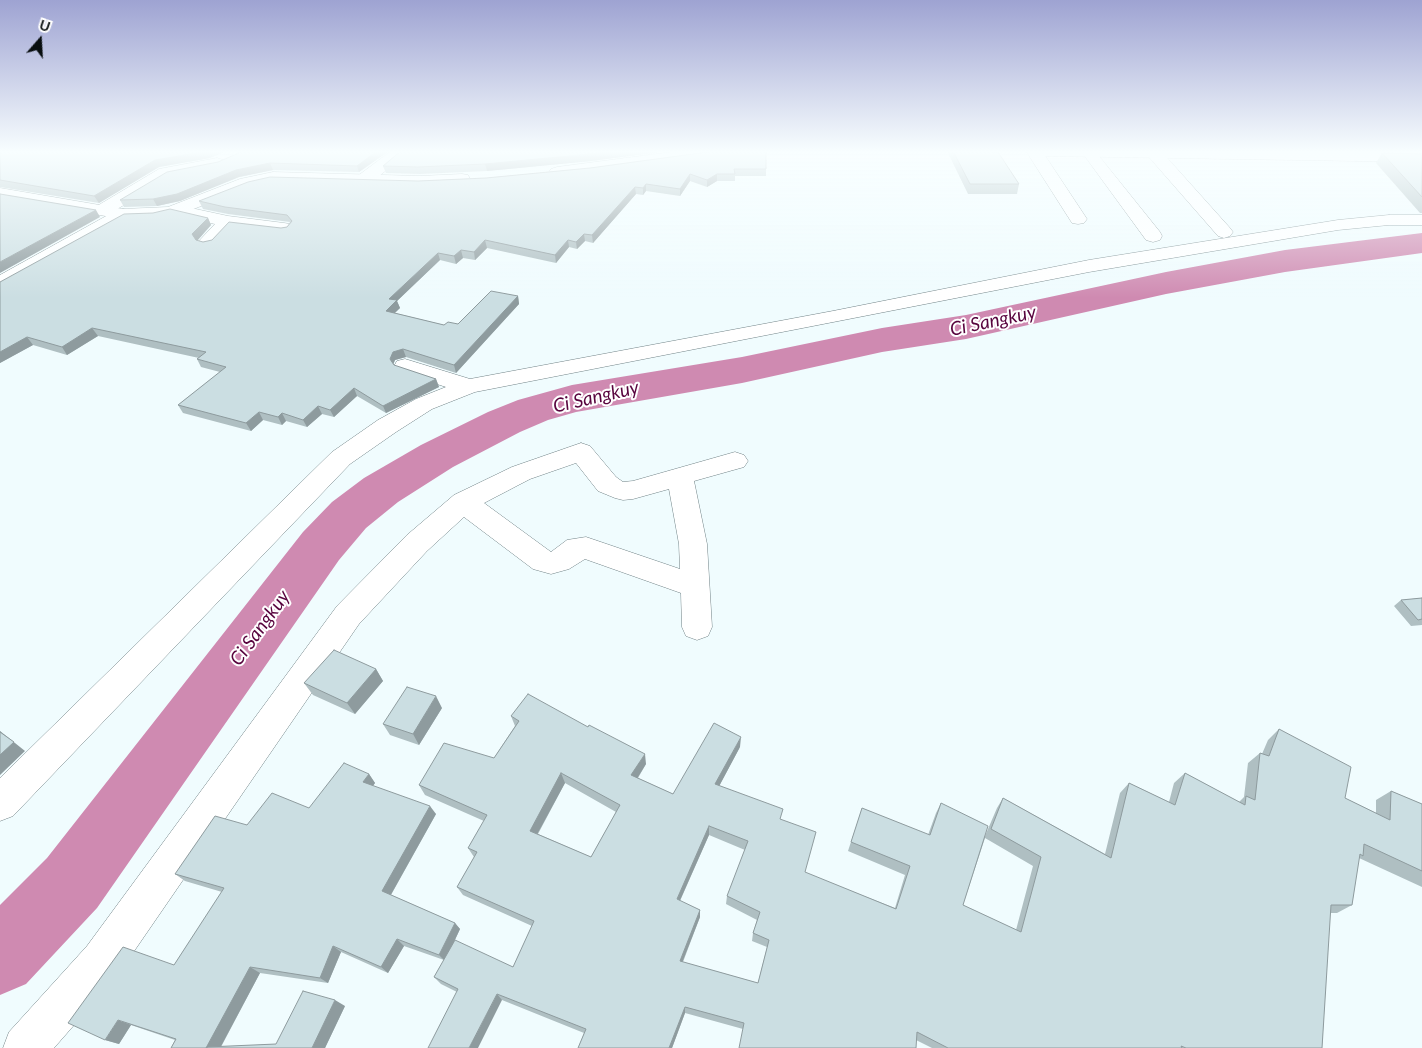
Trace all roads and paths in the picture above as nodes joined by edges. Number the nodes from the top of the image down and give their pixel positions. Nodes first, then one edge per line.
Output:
1 (41, 200) edge
2 (119, 200) edge
3 (203, 200) edge
4 (1066, 200) edge
5 (1125, 200) edge
6 (1196, 200) edge
7 (102, 210) junction
8 (177, 210) junction
9 (124, 214) junction
10 (1078, 219) dead end
11 (1422, 220) edge
12 (228, 221) junction
13 (284, 228) edge
14 (1224, 232) dead end
15 (1153, 236) dead end
16 (207, 242) edge
17 (0, 283) edge
18 (405, 366) dead end
19 (469, 386) junction
20 (736, 461) dead end
21 (680, 476) junction
22 (463, 502) junction
23 (696, 588) junction
24 (697, 627) dead end
25 (0, 803) edge
26 (25, 1048) edge

1 - 7 street
2 - 7 street
3 - 8 street
4 - 10 street
5 - 15 street
6 - 14 street
7 - 9 street
8 - 9 street
8 - 12 street
9 - 17 street
11 - 19 street
12 - 13 street
12 - 16 street
18 - 19 street
19 - 25 street
20 - 21 street
21 - 22 street
21 - 23 street
22 - 23 street
22 - 26 street
23 - 24 street

